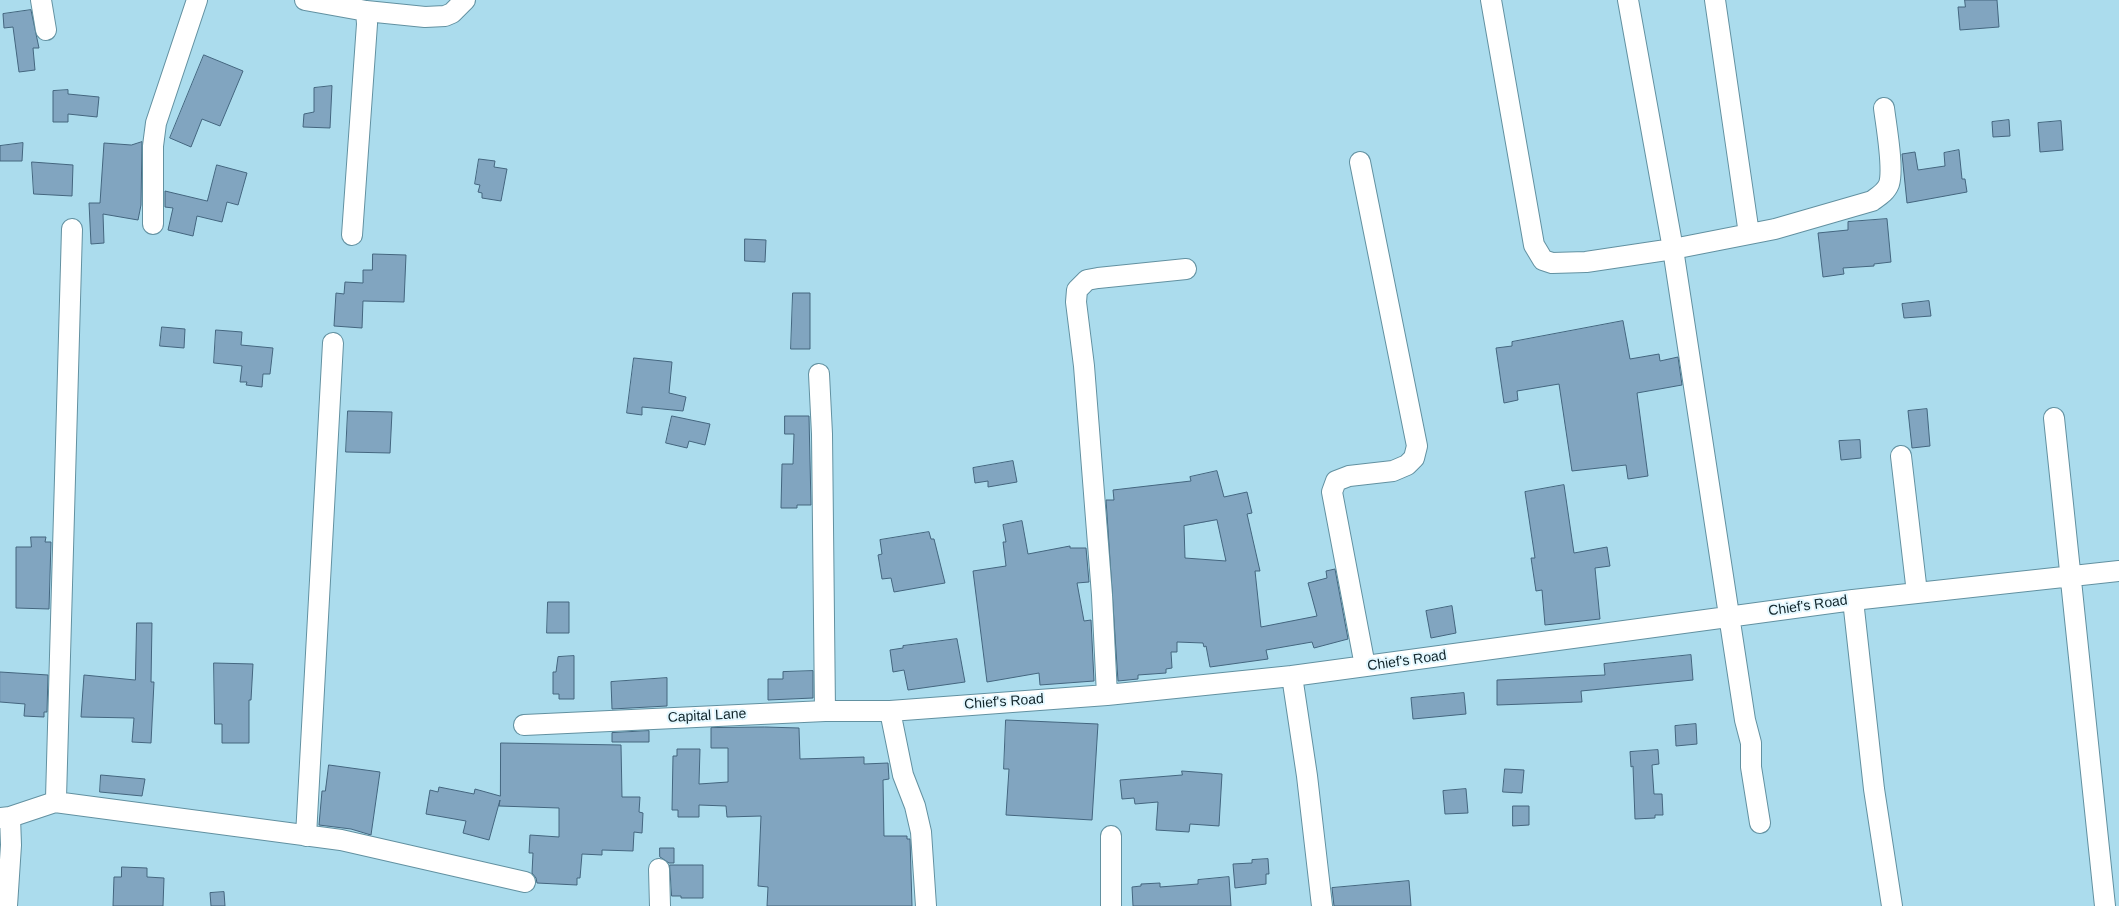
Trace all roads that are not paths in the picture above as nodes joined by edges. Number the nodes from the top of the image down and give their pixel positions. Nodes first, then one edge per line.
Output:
1 (41, 0) edge
2 (197, 0) edge
3 (305, 0) edge
4 (465, 0) edge
5 (1491, 0) edge
6 (1628, 0) edge
7 (1715, 0) edge
8 (366, 11) junction
9 (46, 30) dead end
10 (1884, 108) dead end
11 (1360, 162) dead end
12 (153, 224) dead end
13 (72, 229) dead end
14 (1749, 234) junction
15 (352, 235) dead end
16 (1673, 249) junction
17 (1186, 269) dead end
18 (333, 343) dead end
19 (819, 374) dead end
20 (2054, 418) dead end
21 (1901, 456) dead end
22 (2119, 571) edge
23 (2072, 576) junction
24 (1917, 593) junction
25 (1853, 600) junction
26 (1730, 617) junction
27 (1365, 666) junction
28 (1292, 676) junction
29 (1108, 695) junction
30 (825, 711) junction
31 (890, 711) junction
32 (524, 724) dead end
33 (56, 802) junction
34 (5, 818) edge
35 (1760, 824) dead end
36 (306, 836) junction
37 (1111, 836) dead end
38 (659, 868) dead end
39 (525, 882) dead end
40 (7, 906) edge
41 (660, 906) edge
42 (926, 906) edge
43 (1111, 906) edge
44 (1322, 906) edge
45 (1892, 906) edge
46 (2105, 906) edge

1 - 9 street
2 - 12 street
3 - 8 street
4 - 8 street
5 - 16 street
6 - 16 street
7 - 14 street
8 - 15 street
10 - 14 street
11 - 27 street
13 - 33 street
14 - 16 street
16 - 26 street
17 - 29 street
18 - 36 street
19 - 30 street
20 - 23 street
21 - 24 street
22 - 23 street, Chief's Road
23 - 24 street, Chief's Road
23 - 46 street
24 - 25 street, Chief's Road
25 - 26 street, Chief's Road
25 - 45 street
26 - 27 street, Chief's Road
26 - 35 street
27 - 28 street, Chief's Road
28 - 29 street, Chief's Road
28 - 44 street
29 - 31 street, Chief's Road
30 - 31 street, Capital Lane
30 - 32 street, Capital Lane
31 - 42 street
33 - 34 street
33 - 36 street
34 - 40 street
36 - 39 street
37 - 43 street
38 - 41 street

